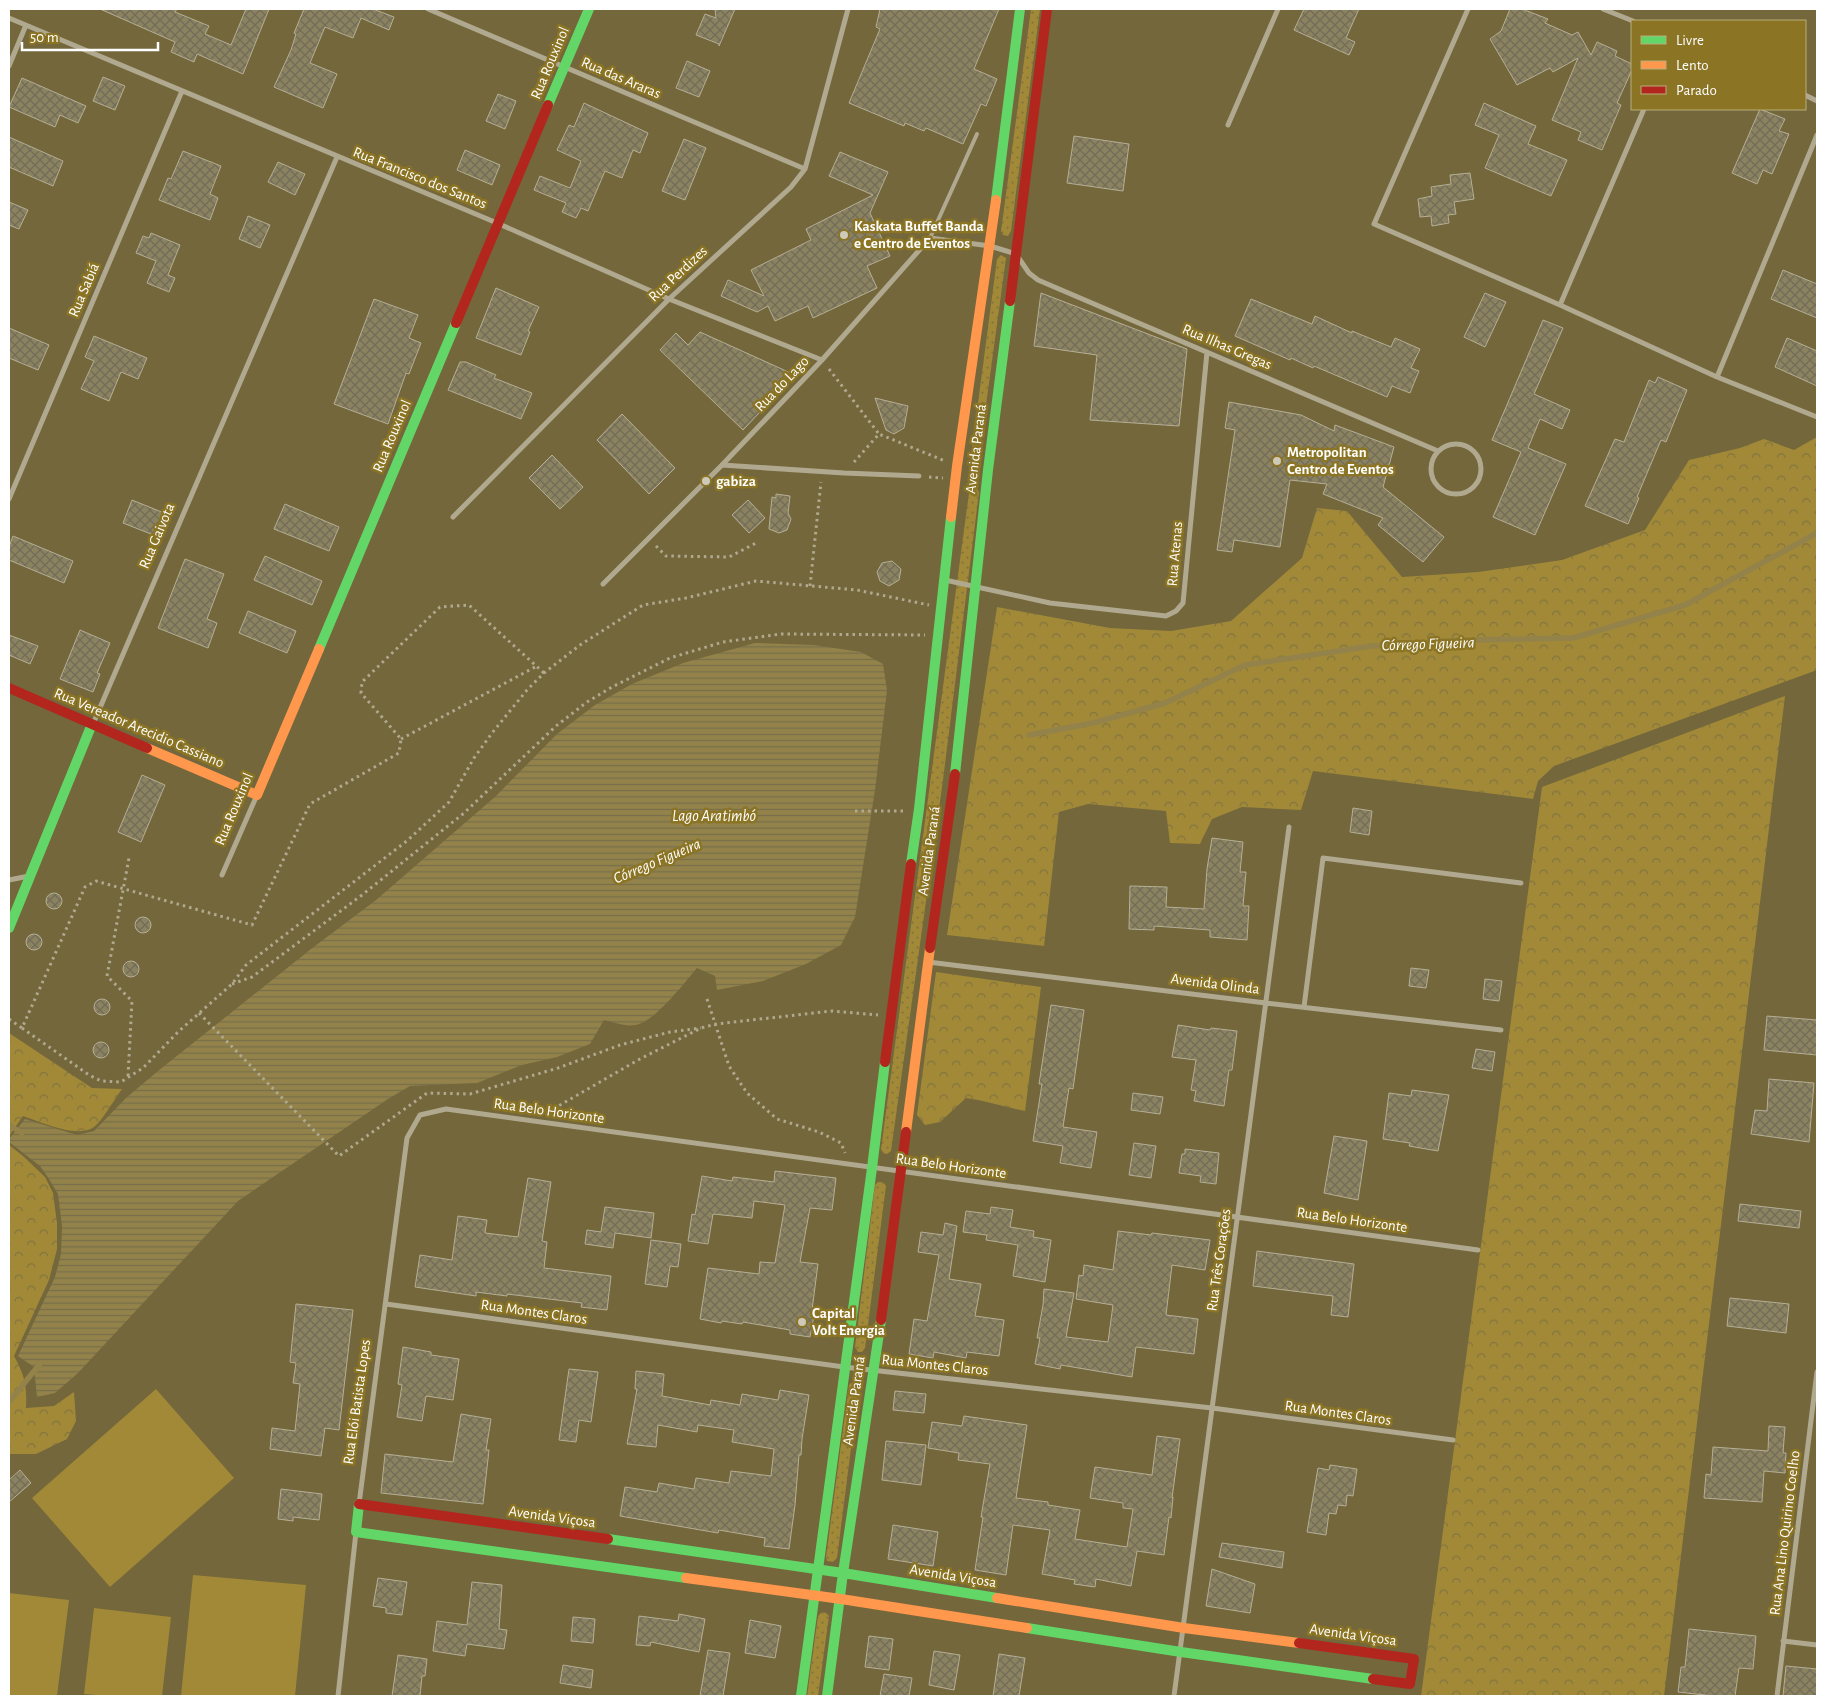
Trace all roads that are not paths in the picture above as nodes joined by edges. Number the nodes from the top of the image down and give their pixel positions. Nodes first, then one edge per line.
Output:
1 (428, 9) edge
2 (589, 9) edge
3 (846, 9) edge
4 (1020, 9) edge
5 (1048, 9) edge
6 (1278, 9) edge
7 (1468, 9) edge
8 (1603, 9) edge
9 (9, 18) edge
10 (1631, 20) edge
11 (26, 25) junction
12 (9, 66) edge
13 (565, 68) junction
14 (182, 91) junction
15 (1644, 110) edge
16 (1228, 125) dead end
17 (977, 134) dead end
18 (1817, 135) edge
19 (337, 157) junction
20 (805, 169) junction
21 (497, 223) junction
22 (930, 238) junction
23 (990, 246) junction
24 (1016, 254) junction
25 (669, 299) junction
26 (1560, 305) junction
27 (1206, 352) junction
28 (822, 360) junction
29 (1717, 377) junction
30 (1817, 417) edge
31 (1438, 451) junction
32 (722, 465) junction
33 (919, 476) road end
34 (9, 499) edge
35 (453, 517) dead end
36 (945, 580) junction
37 (603, 584) dead end
38 (975, 586) junction
39 (9, 688) edge
40 (92, 724) junction
41 (257, 795) junction
42 (1289, 827) dead end
43 (222, 875) dead end
44 (30, 876) junction
45 (9, 880) edge
46 (1521, 883) dead end
47 (9, 928) edge
48 (928, 962) junction
49 (1266, 1003) junction
50 (1304, 1007) junction
51 (1501, 1030) dead end
52 (420, 1115) joint
53 (872, 1168) junction
54 (900, 1172) junction
55 (1237, 1217) junction
56 (1478, 1250) dead end
57 (386, 1304) junction
58 (844, 1367) junction
59 (874, 1371) junction
60 (1817, 1372) edge
61 (1212, 1408) junction
62 (1810, 1435) junction
63 (1817, 1436) edge
64 (1453, 1440) dead end
65 (359, 1504) junction
66 (356, 1532) junction
67 (818, 1570) junction
68 (843, 1574) junction
69 (815, 1596) junction
70 (841, 1599) junction
71 (1184, 1628) junction
72 (1783, 1641) junction
73 (1817, 1645) edge
74 (1181, 1652) junction
75 (338, 1696) edge
76 (801, 1696) edge
77 (827, 1696) edge
78 (1174, 1696) edge
79 (1777, 1696) edge

1 - 13 street, Rua das Araras
2 - 13 street, Rua Rouxinol
3 - 20 street, Rua Perdizes
4 - 23 street, Avenida Paraná
5 - 24 street, Avenida Paraná
6 - 16 street
7 - 26 street
8 - 10 street
9 - 11 street, Rua Francisco dos Santos
11 - 12 street
11 - 14 street, Rua Francisco dos Santos
13 - 20 street, Rua das Araras
13 - 21 street, Rua Rouxinol
14 - 19 street, Rua Francisco dos Santos
14 - 34 street, Rua Sabiá
15 - 26 street
17 - 22 lane
18 - 29 street
19 - 21 street, Rua Francisco dos Santos
19 - 40 street, Rua Gaivota
20 - 25 street, Rua Perdizes
21 - 25 street, Rua Francisco dos Santos
21 - 41 street, Rua Rouxinol
22 - 23 street
22 - 28 street, Rua do Lago
23 - 24 street
23 - 36 street, Avenida Paraná
24 - 27 street, Rua Ilhas Gregas
24 - 38 street, Avenida Paraná
25 - 28 street, Rua Francisco dos Santos
25 - 35 street, Rua Perdizes
26 - 29 street
27 - 31 street, Rua Ilhas Gregas
27 - 38 street, Rua Atenas
28 - 32 street, Rua do Lago
29 - 30 street
31 - 31 street
32 - 33 street
32 - 37 street, Rua do Lago
36 - 38 street, Rua Atenas
36 - 53 street, Avenida Paraná
38 - 48 street, Avenida Paraná
39 - 40 street, Rua Vereador Arecidio Cassiano
40 - 41 street, Rua Vereador Arecidio Cassiano
40 - 44 street, Rua Gaivota
41 - 43 street, Rua Rouxinol
42 - 49 street, Rua Três Corações
44 - 45 street
44 - 47 street, Rua Gaivota
46 - 50 street
48 - 49 street, Avenida Olinda
48 - 54 street, Avenida Paraná
49 - 50 street, Avenida Olinda
49 - 55 street, Rua Três Corações
50 - 51 street, Avenida Olinda
52 - 53 street, Rua Belo Horizonte
52 - 57 street, Rua Elói Batista Lopes
53 - 54 street, Rua Belo Horizonte
53 - 58 street, Avenida Paraná
54 - 55 street, Rua Belo Horizonte
54 - 59 street, Avenida Paraná
55 - 56 street, Rua Belo Horizonte
55 - 61 street, Rua Três Corações
57 - 58 street, Rua Montes Claros
57 - 65 street, Rua Elói Batista Lopes
58 - 59 street, Rua Montes Claros
58 - 67 street, Avenida Paraná
59 - 61 street, Rua Montes Claros
59 - 68 street, Avenida Paraná
60 - 62 street, Rua Ana Lino Quirino Coelho
61 - 64 street, Rua Montes Claros
61 - 71 street, Rua Três Corações
62 - 63 street
62 - 72 street, Rua Ana Lino Quirino Coelho
65 - 66 street, Rua Elói Batista Lopes
65 - 67 street, Avenida Viçosa
66 - 69 street, Avenida Viçosa
66 - 75 street, Rua Elói Batista Lopes
67 - 68 street, Avenida Viçosa
67 - 69 street, Avenida Paraná
68 - 70 street, Avenida Paraná
68 - 71 street, Avenida Viçosa
69 - 70 street, Avenida Viçosa
69 - 76 street, Avenida Paraná
70 - 74 street, Avenida Viçosa
70 - 77 street, Avenida Paraná
71 - 74 street, Rua Três Corações
71 - 74 street, Avenida Viçosa
72 - 73 street
72 - 79 street, Rua Ana Lino Quirino Coelho
74 - 78 street, Rua Três Corações

